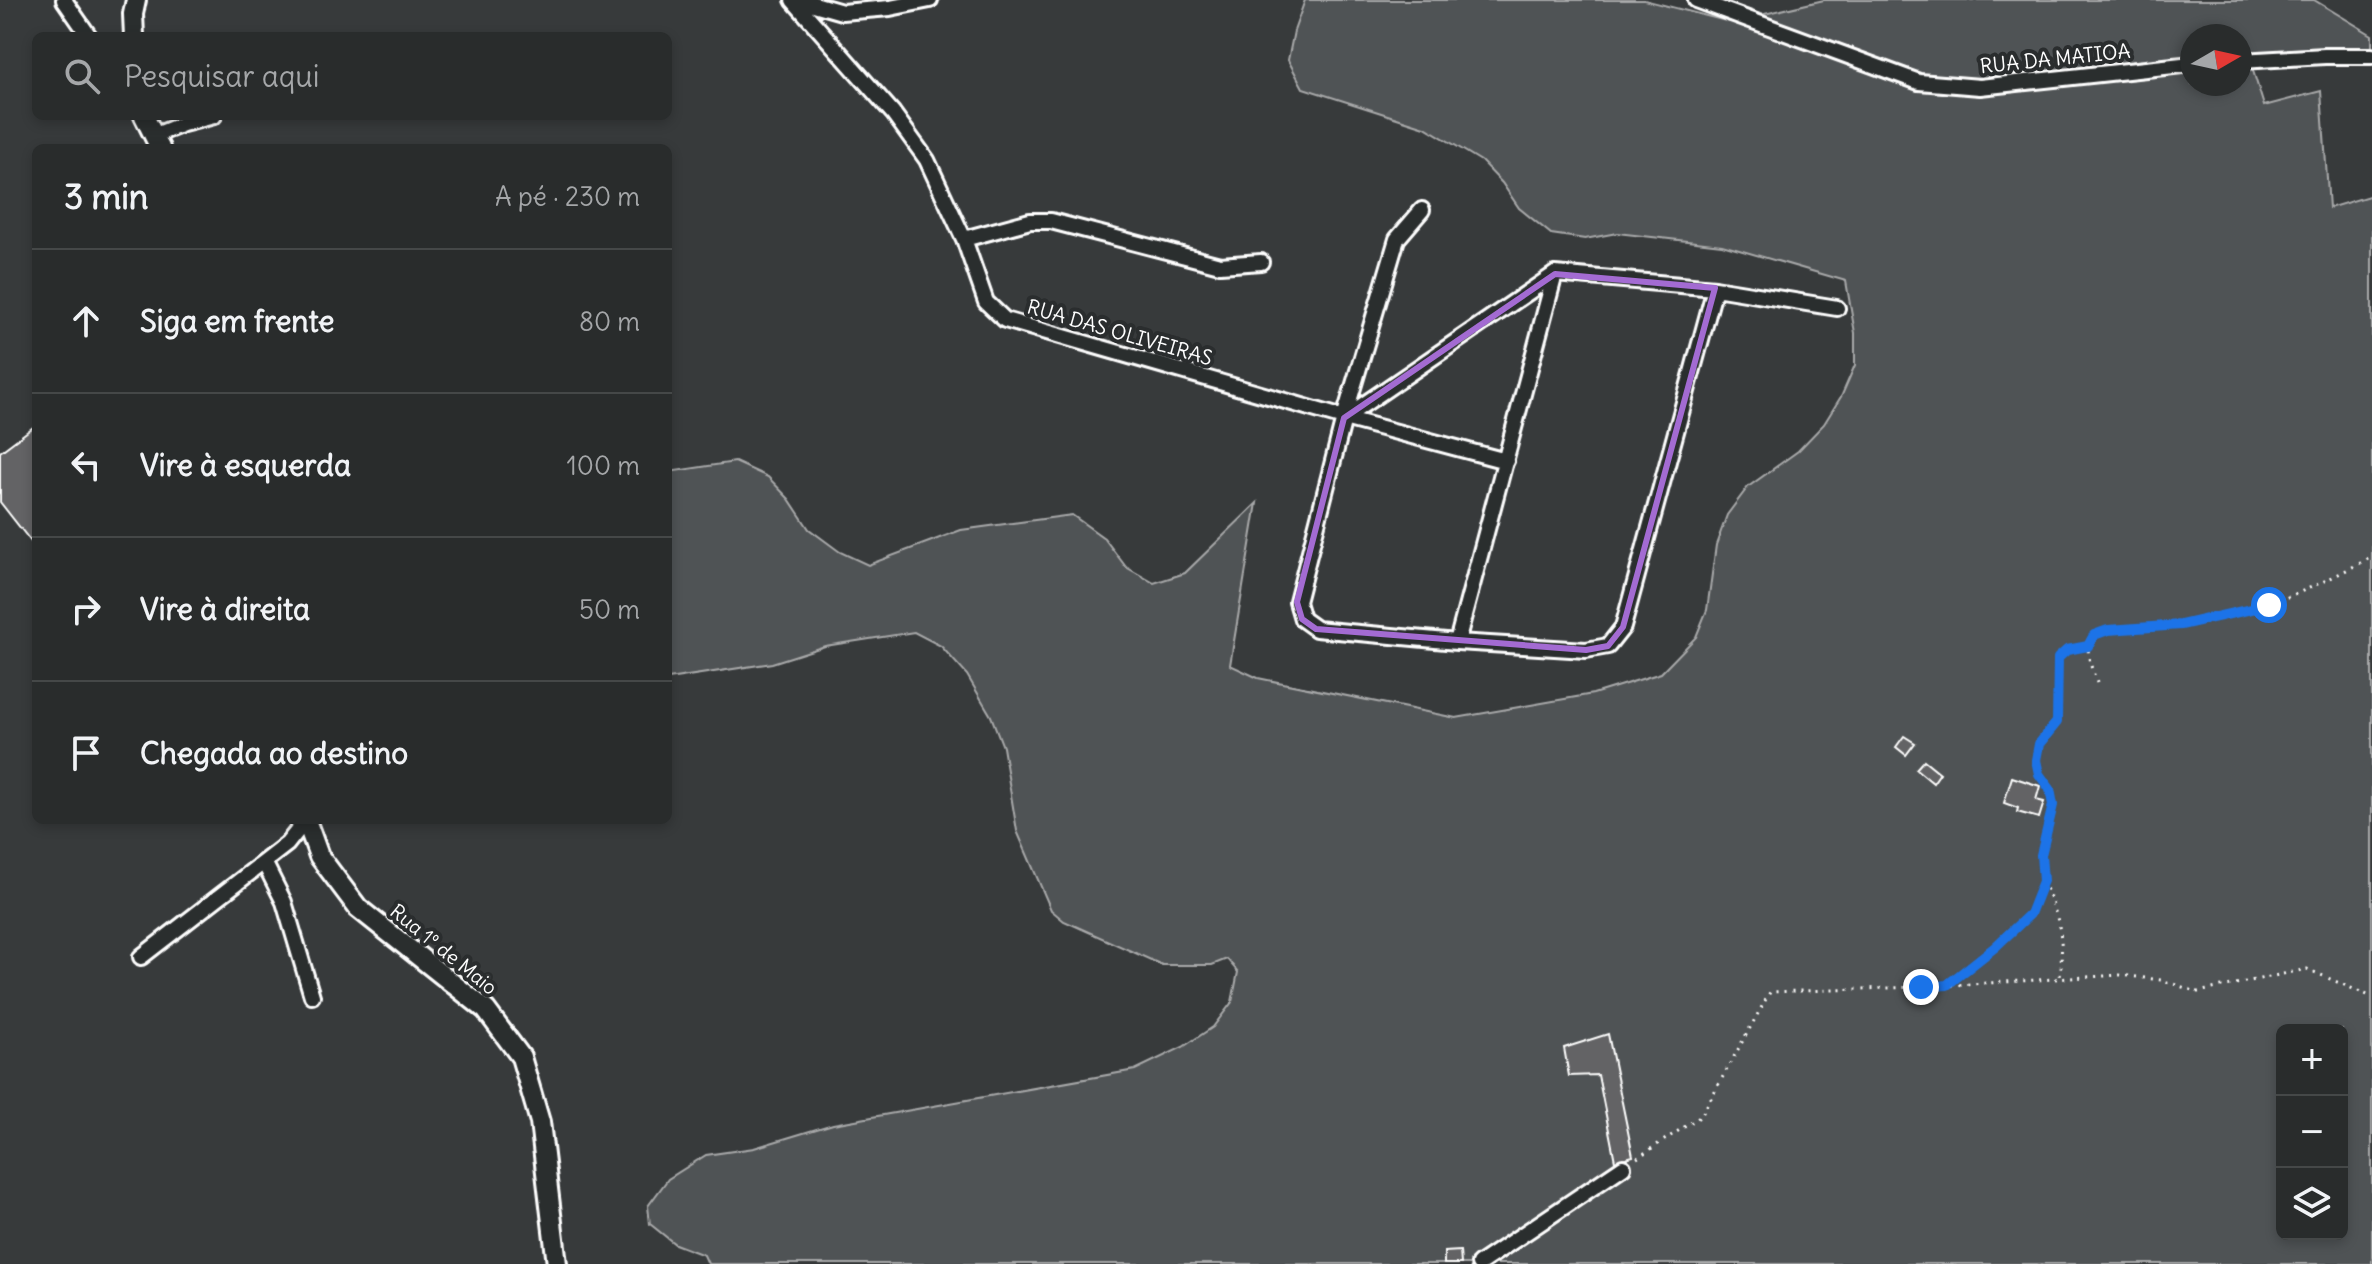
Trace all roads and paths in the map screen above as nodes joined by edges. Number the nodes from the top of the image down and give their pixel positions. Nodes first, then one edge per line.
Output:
1 (64, 0) edge
2 (136, 0) edge
3 (793, 0) edge
4 (800, 0) edge
5 (930, 0) edge
6 (1696, 0) edge
7 (86, 32) edge
8 (134, 32) edge
9 (2372, 56) edge
10 (2252, 60) edge
11 (2180, 65) edge
12 (198, 120) edge
13 (149, 127) edge
14 (1422, 210) dead end
15 (964, 239) junction
16 (1261, 262) dead end
17 (1555, 274) junction
18 (1715, 288) junction
19 (1837, 308) dead end
20 (1344, 418) junction
21 (1506, 461) junction
22 (2372, 557) edge
23 (1457, 642) junction
24 (2088, 646) junction
25 (2097, 683) dead end
26 (303, 824) edge
27 (307, 824) edge
28 (264, 862) junction
29 (2043, 881) junction
30 (141, 957) dead end
31 (2060, 977) junction
32 (1947, 985) junction
33 (312, 996) dead end
34 (2372, 997) edge
35 (1623, 1167) joint
36 (557, 1264) edge
37 (1479, 1264) edge

1 - 7 street
2 - 8 street
3 - 15 street, RUA DAS OLIVEIRAS
4 - 5 street
6 - 11 street, RUA DA MATIOA
9 - 10 street
12 - 13 street
14 - 20 street
15 - 16 street
15 - 20 street, RUA DAS OLIVEIRAS
17 - 18 street
17 - 20 street
17 - 21 street
18 - 19 street
18 - 23 street
20 - 21 street, RUA DAS OLIVEIRAS
20 - 23 street
21 - 23 street
22 - 24 path
24 - 25 path
24 - 29 path
26 - 28 street
27 - 36 street, Rua 1º de Maio
28 - 30 street
28 - 33 street
29 - 31 path
29 - 32 path
31 - 32 path
31 - 34 path
32 - 35 path
35 - 37 street

